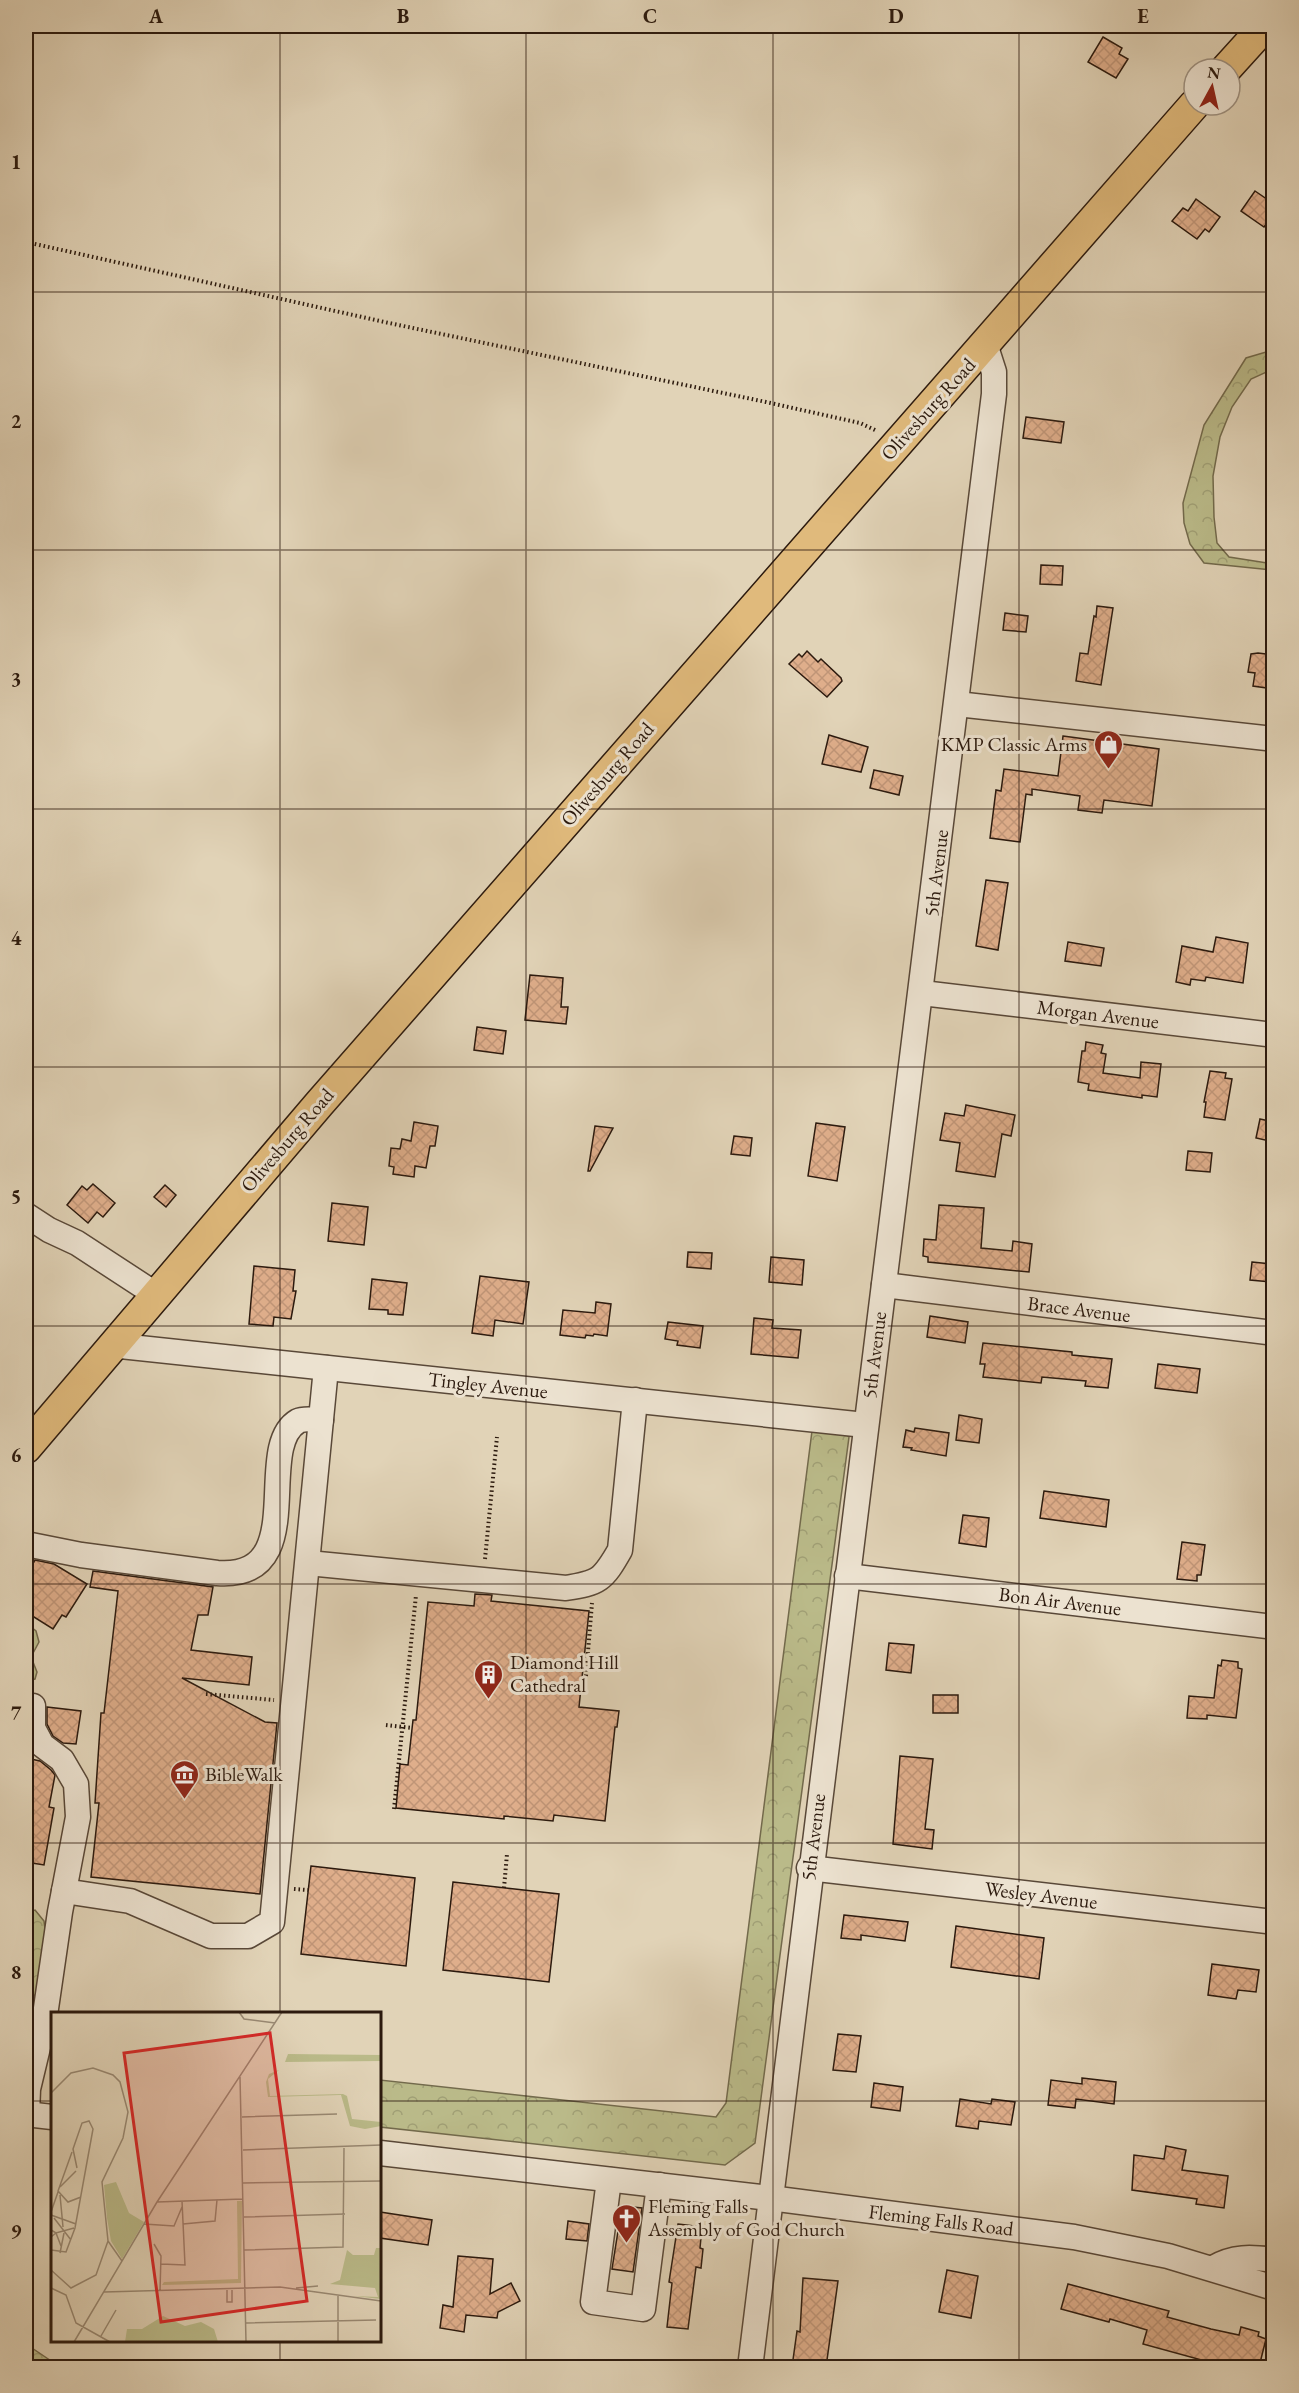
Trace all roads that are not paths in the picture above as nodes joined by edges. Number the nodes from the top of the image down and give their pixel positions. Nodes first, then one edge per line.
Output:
1 (1264, 26) edge
2 (1237, 57) edge
3 (1184, 117) edge
4 (985, 344) junction
5 (957, 704) junction
6 (1274, 739) edge
7 (922, 993) junction
8 (1274, 1035) edge
9 (26, 1215) edge
10 (884, 1285) junction
11 (154, 1294) junction
12 (1274, 1334) edge
13 (111, 1346) junction
14 (326, 1368) junction
15 (635, 1400) junction
16 (321, 1420) junction
17 (865, 1425) junction
18 (26, 1448) edge
19 (26, 1544) edge
20 (308, 1563) junction
21 (847, 1576) junction
22 (1274, 1627) edge
23 (33, 1706) dead end
24 (809, 1868) junction
25 (64, 1891) junction
26 (1274, 1922) edge
27 (26, 2114) edge
28 (51, 2117) edge
29 (381, 2153) edge
30 (609, 2180) junction
31 (659, 2185) junction
32 (770, 2198) junction
33 (1274, 2260) edge
34 (1213, 2268) junction
35 (1274, 2288) edge
36 (750, 2367) edge

1 - 2 main road
3 - 4 main road, Olivesburg Road
4 - 5 street, 5th Avenue
4 - 11 main road, Olivesburg Road
5 - 6 street
5 - 7 street, 5th Avenue
7 - 8 street, Morgan Avenue
7 - 10 street, 5th Avenue
9 - 11 street
10 - 12 street, Brace Avenue
10 - 17 street, 5th Avenue
11 - 13 main road, Olivesburg Road
13 - 14 street, Tingley Avenue
13 - 18 main road, Olivesburg Road
14 - 15 street, Tingley Avenue
14 - 16 street
15 - 17 street, Tingley Avenue
15 - 20 street
16 - 19 street
16 - 20 street
17 - 21 street, 5th Avenue
20 - 25 street
21 - 22 street, Bon Air Avenue
21 - 24 street, 5th Avenue
23 - 25 street
24 - 26 street, Wesley Avenue
24 - 32 street, 5th Avenue
25 - 27 street
27 - 28 street
29 - 30 street, Fleming Falls Road
30 - 31 street, Fleming Falls Road
30 - 31 street
31 - 32 street, Fleming Falls Road
32 - 34 street, Fleming Falls Road
32 - 36 street, 5th Avenue
33 - 34 street
34 - 35 street, Fleming Falls Road

